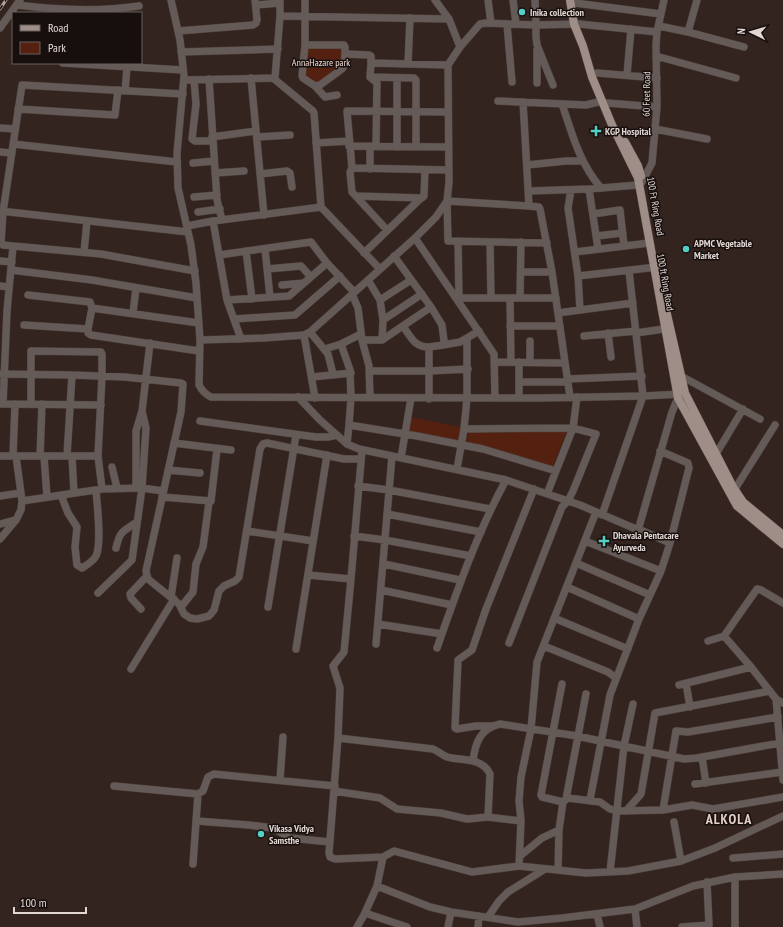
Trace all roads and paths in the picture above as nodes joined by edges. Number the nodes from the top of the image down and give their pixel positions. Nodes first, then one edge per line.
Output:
1 (171, 0) edge
2 (305, 0) edge
3 (435, 0) edge
4 (488, 0) edge
5 (513, 0) edge
6 (535, 0) edge
7 (664, 0) edge
8 (697, 0) edge
9 (573, 1) edge
10 (19, 2) edge
11 (280, 2) edge
12 (255, 3) edge
13 (139, 6) dead end
14 (34, 10) edge
15 (65, 11) edge
16 (92, 11) edge
17 (123, 11) edge
18 (661, 14) junction
19 (280, 16) junction
20 (306, 17) junction
21 (410, 18) junction
22 (449, 19) junction
23 (491, 23) junction
24 (507, 24) junction
25 (516, 24) junction
26 (577, 24) junction
27 (536, 25) junction
28 (0, 28) edge
29 (631, 29) junction
30 (658, 29) junction
31 (178, 31) junction
32 (688, 32) junction
33 (305, 45) junction
34 (537, 45) junction
35 (460, 47) junction
36 (744, 47) dead end
37 (278, 49) junction
38 (181, 52) junction
39 (345, 54) junction
40 (656, 56) junction
41 (371, 63) junction
42 (89, 64) edge
43 (408, 64) junction
44 (123, 65) edge
45 (448, 66) junction
46 (183, 70) junction
47 (597, 73) junction
48 (627, 75) junction
49 (370, 77) junction
50 (251, 78) junction
51 (275, 78) junction
52 (397, 78) junction
53 (657, 78) junction
54 (736, 78) dead end
55 (209, 79) junction
56 (184, 80) junction
57 (194, 80) junction
58 (512, 82) dead end
59 (537, 83) dead end
60 (553, 85) dead end
61 (315, 86) junction
62 (122, 91) junction
63 (183, 94) junction
64 (337, 95) dead end
65 (498, 101) dead end
66 (523, 102) junction
67 (605, 102) junction
68 (562, 104) junction
69 (657, 107) junction
70 (18, 108) junction
71 (376, 111) junction
72 (396, 111) junction
73 (417, 111) junction
74 (448, 112) junction
75 (0, 128) edge
76 (15, 129) junction
77 (655, 129) junction
78 (256, 134) junction
79 (290, 134) dead end
80 (213, 139) junction
81 (707, 139) dead end
82 (316, 143) junction
83 (349, 143) junction
84 (13, 144) junction
85 (373, 146) junction
86 (396, 146) junction
87 (416, 147) junction
88 (448, 147) junction
89 (0, 152) edge
90 (12, 153) junction
91 (214, 161) junction
92 (582, 161) junction
93 (177, 162) junction
94 (193, 163) dead end
95 (527, 165) junction
96 (352, 168) junction
97 (370, 169) junction
98 (244, 170) dead end
99 (425, 170) junction
100 (448, 170) junction
101 (215, 173) junction
102 (260, 174) junction
103 (640, 183) junction
104 (292, 187) dead end
105 (601, 188) junction
106 (590, 189) junction
107 (571, 190) junction
108 (529, 191) junction
109 (217, 195) junction
110 (356, 196) junction
111 (194, 198) dead end
112 (420, 199) junction
113 (447, 201) junction
114 (529, 206) junction
115 (321, 207) junction
116 (220, 209) junction
117 (2, 211) edge
118 (198, 212) dead end
119 (593, 214) junction
120 (264, 215) junction
121 (222, 220) junction
122 (87, 221) junction
123 (214, 221) junction
124 (188, 229) junction
125 (387, 230) junction
126 (623, 233) junction
127 (596, 236) junction
128 (415, 238) junction
129 (458, 241) junction
130 (490, 242) junction
131 (521, 242) junction
132 (547, 242) junction
133 (649, 243) junction
134 (13, 246) junction
135 (624, 246) junction
136 (265, 248) junction
137 (598, 249) junction
138 (246, 251) junction
139 (84, 252) junction
140 (574, 252) junction
141 (364, 253) junction
142 (219, 255) junction
143 (394, 256) junction
144 (0, 261) edge
145 (12, 262) junction
146 (327, 263) junction
147 (655, 268) junction
148 (267, 269) junction
149 (11, 270) junction
150 (380, 270) junction
151 (194, 271) junction
152 (629, 271) junction
153 (521, 272) junction
154 (552, 272) junction
155 (340, 276) junction
156 (578, 276) junction
157 (311, 277) junction
158 (368, 280) junction
159 (411, 280) junction
160 (304, 283) junction
161 (282, 285) dead end
162 (0, 286) edge
163 (9, 287) junction
164 (136, 288) junction
165 (353, 293) junction
166 (422, 294) junction
167 (28, 295) dead end
168 (270, 297) junction
169 (197, 298) junction
170 (457, 298) junction
171 (491, 298) junction
172 (510, 298) junction
173 (520, 298) junction
174 (556, 298) junction
175 (252, 299) junction
176 (227, 300) junction
177 (380, 300) junction
178 (633, 303) junction
179 (432, 307) junction
180 (92, 308) junction
181 (3, 310) edge
182 (580, 310) junction
183 (558, 313) junction
184 (133, 314) junction
185 (234, 320) junction
186 (383, 320) junction
187 (199, 323) junction
188 (24, 325) dead end
189 (403, 326) junction
190 (510, 326) junction
191 (560, 326) junction
192 (88, 329) junction
193 (664, 329) junction
194 (479, 331) junction
195 (636, 332) junction
196 (307, 333) junction
197 (608, 333) junction
198 (584, 336) dead end
199 (361, 337) junction
200 (241, 339) junction
201 (467, 339) junction
202 (3, 340) edge
203 (200, 340) junction
204 (382, 340) junction
205 (530, 341) dead end
206 (150, 343) junction
207 (341, 344) junction
208 (443, 345) junction
209 (429, 347) junction
210 (325, 349) junction
211 (199, 351) junction
212 (611, 357) dead end
213 (494, 362) junction
214 (511, 362) junction
215 (519, 362) junction
216 (530, 362) junction
217 (565, 363) junction
218 (468, 369) junction
219 (370, 371) junction
220 (429, 371) junction
221 (350, 373) junction
222 (2, 374) edge
223 (32, 374) junction
224 (333, 374) junction
225 (72, 375) junction
226 (102, 376) junction
227 (642, 376) junction
228 (681, 376) junction
229 (312, 377) junction
230 (146, 380) junction
231 (568, 380) junction
232 (519, 382) junction
233 (680, 395) junction
234 (643, 396) junction
235 (298, 397) junction
236 (573, 397) junction
237 (315, 398) junction
238 (351, 398) junction
239 (370, 398) junction
240 (411, 398) junction
241 (468, 398) junction
242 (495, 398) junction
243 (519, 398) junction
244 (429, 399) junction
245 (2, 404) edge
246 (15, 404) junction
247 (31, 404) junction
248 (42, 404) junction
249 (71, 404) junction
250 (101, 404) junction
251 (743, 409) junction
252 (760, 418) dead end
253 (200, 420) dead end
254 (349, 425) junction
255 (775, 425) dead end
256 (573, 428) junction
257 (464, 429) junction
258 (296, 434) junction
259 (405, 434) junction
260 (337, 435) junction
261 (174, 443) junction
262 (347, 444) junction
263 (461, 445) junction
264 (294, 448) junction
265 (217, 449) junction
266 (231, 450) dead end
267 (362, 450) junction
268 (660, 451) junction
269 (716, 454) junction
270 (327, 455) junction
271 (0, 456) edge
272 (14, 456) junction
273 (42, 456) junction
274 (70, 456) junction
275 (98, 456) junction
276 (392, 456) junction
277 (401, 458) junction
278 (361, 459) junction
279 (112, 467) dead end
280 (456, 469) junction
281 (168, 470) junction
282 (556, 471) junction
283 (200, 473) dead end
284 (506, 480) junction
285 (358, 486) junction
286 (117, 488) junction
287 (139, 488) junction
288 (534, 489) junction
289 (735, 489) junction
290 (99, 490) junction
291 (389, 490) junction
292 (20, 493) junction
293 (74, 493) junction
294 (162, 494) junction
295 (547, 494) junction
296 (61, 495) junction
297 (0, 496) edge
298 (47, 497) junction
299 (22, 501) junction
300 (568, 501) junction
301 (209, 502) junction
302 (490, 509) junction
303 (387, 514) junction
304 (599, 514) junction
305 (16, 520) junction
306 (137, 522) junction
307 (0, 524) edge
308 (638, 529) junction
309 (247, 531) junction
310 (481, 532) junction
311 (280, 535) junction
312 (783, 535) edge
313 (354, 536) junction
314 (0, 539) edge
315 (313, 540) junction
316 (385, 540) junction
317 (585, 541) junction
318 (670, 543) junction
319 (783, 544) edge
320 (116, 548) dead end
321 (471, 556) junction
322 (177, 558) dead end
323 (576, 563) junction
324 (384, 564) junction
325 (661, 571) junction
326 (308, 574) junction
327 (147, 576) junction
328 (351, 579) junction
329 (460, 580) junction
330 (567, 587) junction
331 (381, 590) junction
332 (98, 593) dead end
333 (650, 595) junction
334 (173, 598) junction
335 (783, 603) edge
336 (452, 605) junction
337 (181, 607) junction
338 (268, 607) dead end
339 (141, 609) dead end
340 (554, 618) junction
341 (639, 620) junction
342 (378, 624) junction
343 (442, 634) junction
344 (724, 636) junction
345 (708, 641) dead end
346 (509, 643) dead end
347 (376, 644) dead end
348 (544, 646) junction
349 (437, 648) dead end
350 (296, 649) dead end
351 (628, 649) junction
352 (751, 667) junction
353 (131, 669) dead end
354 (616, 678) junction
355 (562, 684) dead end
356 (770, 691) junction
357 (586, 694) dead end
358 (780, 701) edge
359 (634, 704) dead end
360 (690, 707) junction
361 (780, 719) edge
362 (492, 726) junction
363 (531, 729) junction
364 (553, 732) junction
365 (577, 736) junction
366 (283, 737) dead end
367 (338, 738) junction
368 (601, 741) junction
369 (780, 743) junction
370 (624, 746) junction
371 (648, 752) junction
372 (782, 753) edge
373 (671, 757) junction
374 (702, 757) junction
375 (473, 761) junction
376 (782, 772) edge
377 (280, 780) junction
378 (783, 780) edge
379 (706, 783) junction
380 (695, 784) dead end
381 (114, 786) dead end
382 (334, 788) junction
383 (198, 794) junction
384 (783, 797) edge
385 (564, 800) junction
386 (590, 800) junction
387 (663, 810) junction
388 (617, 811) junction
389 (626, 811) junction
390 (783, 816) edge
391 (488, 817) junction
392 (196, 821) junction
393 (522, 821) junction
394 (674, 822) dead end
395 (559, 830) junction
396 (330, 842) junction
397 (783, 854) edge
398 (383, 856) junction
399 (520, 856) junction
400 (733, 858) dead end
401 (681, 861) junction
402 (193, 864) dead end
403 (519, 866) junction
404 (545, 869) junction
405 (558, 870) junction
406 (610, 872) junction
407 (783, 874) edge
408 (735, 876) junction
409 (707, 882) junction
410 (377, 886) junction
411 (635, 909) junction
412 (451, 912) junction
413 (365, 913) junction
414 (597, 914) junction
415 (479, 916) junction
416 (488, 917) junction
417 (550, 923) edge
418 (518, 924) edge
419 (698, 926) edge
420 (357, 927) edge
421 (407, 927) edge
422 (448, 927) edge
423 (478, 927) edge
424 (600, 927) edge
425 (637, 927) edge
426 (682, 927) edge
427 (735, 927) edge

1 - 31 street
2 - 20 street
3 - 22 street
4 - 23 street
5 - 25 street
6 - 27 street
7 - 18 street, 60 Feet Road
8 - 32 street
9 - 18 street
9 - 26 main road, 100 ft Ring Road
10 - 14 street
10 - 28 street
11 - 12 street
11 - 19 street
12 - 31 street
13 - 17 street
14 - 15 street
15 - 16 street
16 - 17 street
18 - 30 street, 60 Feet Road
19 - 20 street
19 - 37 street
20 - 21 street
20 - 33 street
21 - 22 street
21 - 43 street
22 - 35 street
23 - 24 street
23 - 35 street
24 - 25 street
24 - 58 street
25 - 27 street
26 - 27 street
26 - 29 street
26 - 47 main road
26 - 67 main road, 100 ft Ring Road
27 - 34 street
29 - 30 street
29 - 48 street
30 - 32 street
30 - 40 street, 60 Feet Road
31 - 38 street
32 - 36 street
33 - 39 street
33 - 61 street
34 - 59 street
34 - 60 street
35 - 45 street
37 - 38 street
37 - 51 street
38 - 46 street
39 - 41 street
39 - 61 street
40 - 53 street, 60 Feet Road
40 - 54 street
41 - 43 street
41 - 49 street
42 - 44 street
43 - 45 street
44 - 46 street
44 - 62 street
45 - 74 street
46 - 56 street
47 - 48 street
47 - 67 main road
48 - 53 street
49 - 52 street
49 - 71 street
50 - 51 street
50 - 55 street
50 - 78 street
51 - 82 street
52 - 72 street
52 - 73 street
53 - 69 street, 60 Feet Road
55 - 57 street
55 - 80 street
56 - 57 street
56 - 63 street
57 - 80 street
61 - 64 street
62 - 63 street
62 - 70 street
62 - 70 street
63 - 93 street
65 - 66 street
66 - 68 street
66 - 95 street
67 - 68 street
67 - 69 street
67 - 103 main road, 100 ft Ring Road
68 - 92 street
69 - 77 street, 60 Feet Road
70 - 76 street
71 - 72 street
71 - 83 street
71 - 85 street
72 - 73 street
72 - 86 street
73 - 74 street
73 - 87 street
74 - 88 street
75 - 76 street
76 - 84 street
77 - 81 street
77 - 103 street, 60 Feet Road
78 - 79 street
78 - 80 street
78 - 102 street
80 - 91 street
82 - 83 street
82 - 115 street
83 - 85 street
83 - 96 street
84 - 90 street
84 - 93 street
85 - 86 street
85 - 97 street
86 - 87 street
87 - 88 street
88 - 100 street
89 - 90 street
90 - 117 street
91 - 94 street
91 - 101 street
92 - 95 street
92 - 105 street
93 - 124 street
95 - 108 street
96 - 97 street
96 - 110 street
97 - 99 street
98 - 101 street
99 - 100 street
99 - 112 street
100 - 113 street
101 - 109 street
102 - 104 street
102 - 120 street
103 - 105 street
103 - 133 main road, 100 ft Ring Road
103 - 147 main road, 100 Ft Ring Road
105 - 106 street
106 - 107 street
106 - 119 street
107 - 108 street
107 - 140 street
108 - 114 street
109 - 111 street
109 - 116 street
110 - 112 street
110 - 125 street
112 - 125 street
113 - 114 street
113 - 128 street
113 - 129 street
114 - 132 street
115 - 120 street
115 - 141 street
116 - 118 street
116 - 121 street
117 - 122 street
117 - 134 street
119 - 126 street
119 - 127 street
120 - 121 street
121 - 123 street
122 - 124 street
122 - 139 street
123 - 124 street
123 - 142 street
124 - 151 street
125 - 141 street
126 - 127 street
126 - 135 street
127 - 137 street
128 - 143 street
128 - 170 street
129 - 130 street
129 - 170 street
130 - 131 street
130 - 171 street
131 - 132 street
131 - 153 street
132 - 154 street
133 - 135 street
133 - 147 main road, 100 ft Ring Road
134 - 139 street
134 - 145 street
135 - 137 street
136 - 138 street
136 - 146 street
136 - 148 street
137 - 140 street
138 - 142 street
138 - 175 street
139 - 151 street
140 - 156 street
141 - 150 street
142 - 176 street
143 - 150 street
143 - 159 street
144 - 145 street
145 - 149 street
146 - 155 street
146 - 157 street
147 - 152 street
147 - 193 main road, 100 ft Ring Road
147 - 228 main road, 100 Ft Ring Road
148 - 157 street
148 - 168 street
149 - 163 street
149 - 164 street
150 - 158 street
151 - 169 street
152 - 156 street
152 - 178 street
153 - 154 street
153 - 173 street
154 - 174 street
155 - 165 street
155 - 185 street
156 - 182 street
157 - 160 street
158 - 165 street
158 - 177 street
159 - 166 street
159 - 177 street
160 - 161 street
160 - 168 street
162 - 163 street
163 - 181 street
164 - 169 street
164 - 184 street
165 - 196 street
165 - 199 street
166 - 179 street
166 - 186 street
167 - 180 street
168 - 175 street
169 - 187 street
170 - 171 street
170 - 194 street
171 - 172 street
172 - 173 street
172 - 190 street
173 - 174 street
174 - 183 street
175 - 176 street
176 - 185 street
177 - 186 street
178 - 182 street
178 - 195 street
179 - 189 street
179 - 208 street
180 - 184 street
180 - 192 street
181 - 202 street
182 - 183 street
183 - 191 street
184 - 187 street
185 - 200 street
186 - 204 street
187 - 203 street
188 - 192 street
189 - 204 street
189 - 209 street
190 - 191 street
190 - 214 street
191 - 217 street
192 - 206 street
193 - 195 street
193 - 233 main road, 100 ft Ring Road
194 - 201 street
194 - 213 street
195 - 197 street
195 - 227 street
196 - 200 street
196 - 210 street
196 - 229 street
197 - 198 street
197 - 212 street
199 - 204 street
199 - 207 street
199 - 219 street
200 - 203 street
201 - 208 street
201 - 218 street
202 - 222 street
203 - 211 street
205 - 216 street
206 - 211 street
206 - 230 street
207 - 210 street
207 - 221 street
208 - 209 street
209 - 220 street
210 - 224 street
211 - 235 street
213 - 214 street
213 - 242 street
214 - 215 street
215 - 216 street
215 - 232 street
216 - 217 street
217 - 231 street
218 - 220 street
218 - 241 street
219 - 220 street
219 - 239 street
220 - 244 street
221 - 224 street
221 - 238 street
222 - 223 street
222 - 245 street
223 - 225 street
223 - 226 street
223 - 247 street
224 - 229 street
225 - 226 street
225 - 249 street
226 - 230 street
226 - 250 street
227 - 231 street
227 - 234 street
228 - 233 main road, 100 Ft Ring Road
228 - 251 street
229 - 237 street
230 - 261 street
230 - 287 street
231 - 232 street
231 - 236 street
232 - 243 street
233 - 234 street
233 - 268 street
233 - 269 main road, 100 Ft Ring Road
233 - 319 main road, 100 ft Ring Road
234 - 236 street
234 - 304 street
235 - 237 street
235 - 260 street
236 - 243 street
236 - 256 street
237 - 238 street
238 - 239 street
238 - 254 street
239 - 240 street
240 - 244 street
240 - 259 street
241 - 242 street
241 - 244 street
241 - 257 street
242 - 243 street
245 - 246 street
246 - 247 street
246 - 272 street
247 - 248 street
248 - 249 street
248 - 273 street
249 - 250 street
249 - 274 street
250 - 275 street
251 - 252 street
251 - 269 street
253 - 258 street
254 - 259 street
254 - 262 street
255 - 289 street
256 - 257 street
256 - 282 street
256 - 300 street
257 - 263 street
258 - 260 street
258 - 264 street
259 - 263 street
259 - 277 street
260 - 262 street
261 - 265 street
261 - 281 street
262 - 267 street
263 - 280 street
263 - 282 street
264 - 270 street
264 - 309 street
264 - 311 street
265 - 266 street
265 - 301 street
267 - 276 street
267 - 278 street
268 - 308 street
268 - 318 street
269 - 289 main road, 100 Ft Ring Road
270 - 278 street
270 - 315 street
271 - 272 street
272 - 273 street
272 - 292 street
273 - 274 street
273 - 298 street
274 - 275 street
274 - 293 street
275 - 290 street
276 - 277 street
276 - 291 street
277 - 280 street
278 - 285 street
279 - 286 street
280 - 284 street
281 - 283 street
281 - 294 street
282 - 295 street
284 - 288 street
284 - 302 street
285 - 291 street
285 - 313 street
286 - 287 street
286 - 290 street
287 - 294 street
287 - 306 street
288 - 295 street
288 - 362 street
289 - 312 main road, 100 Ft Ring Road
290 - 293 street
290 - 296 street
291 - 302 street
291 - 303 street
292 - 297 street
292 - 299 street
293 - 296 street
294 - 301 street
294 - 327 street
295 - 300 street
296 - 298 street
298 - 299 street
299 - 305 street
300 - 304 street
300 - 346 street
301 - 337 street
302 - 310 street
303 - 310 street
303 - 316 street
304 - 308 street
304 - 317 street
305 - 307 street
305 - 314 street
306 - 320 street
306 - 332 street
308 - 318 street
309 - 311 street
309 - 337 street
310 - 321 street
311 - 315 street
311 - 338 street
313 - 316 street
313 - 328 street
315 - 326 street
316 - 321 street
316 - 324 street
317 - 323 street
317 - 325 street
318 - 325 street
321 - 329 street
322 - 334 street
323 - 330 street
323 - 333 street
324 - 329 street
324 - 331 street
325 - 333 street
326 - 328 street
326 - 350 street
327 - 334 street
327 - 339 street
328 - 367 street
329 - 336 street
330 - 340 street
330 - 341 street
331 - 336 street
331 - 342 street
333 - 341 street
334 - 337 street
334 - 353 street
335 - 344 street
336 - 343 street
340 - 348 street
340 - 351 street
341 - 351 street
342 - 343 street
342 - 347 street
343 - 349 street
344 - 345 street
344 - 352 street
348 - 354 street
348 - 363 street
351 - 354 street
352 - 356 street
352 - 360 street
354 - 368 street
355 - 364 street
356 - 358 street
356 - 360 street
357 - 365 street
358 - 361 street
359 - 370 street
360 - 371 street
361 - 369 street
361 - 373 street
362 - 363 street
362 - 375 street
363 - 364 street
363 - 393 street
364 - 365 street
364 - 385 street
365 - 368 street
365 - 385 street
366 - 377 street
367 - 375 street
367 - 382 street
368 - 370 street
368 - 386 street
369 - 372 street
369 - 374 street
370 - 371 street
370 - 388 street
371 - 373 street
371 - 389 street
372 - 376 street
373 - 374 street
373 - 387 street
374 - 379 street
375 - 391 street
376 - 378 street
376 - 379 street
377 - 382 street
377 - 383 street
379 - 380 street
381 - 383 street
382 - 391 street
382 - 396 street
383 - 392 street
384 - 387 street
385 - 386 street
385 - 395 street
386 - 388 street
387 - 389 street
388 - 389 street
388 - 406 street
390 - 401 street
391 - 393 street
392 - 396 street
392 - 402 street
393 - 399 street
394 - 401 street
395 - 399 street
395 - 405 street
396 - 398 street
397 - 400 street
398 - 403 street
398 - 410 street
399 - 403 street
401 - 406 street
403 - 404 street
404 - 405 street
404 - 416 street
405 - 406 street
407 - 408 street
408 - 409 street
408 - 427 street
409 - 411 street
409 - 419 street
410 - 412 street
410 - 413 street
411 - 414 street
411 - 425 street
412 - 415 street
412 - 422 street
413 - 420 street
413 - 421 street
414 - 417 street
414 - 424 street
415 - 416 street
415 - 423 street
416 - 418 street
417 - 418 street
419 - 426 street

